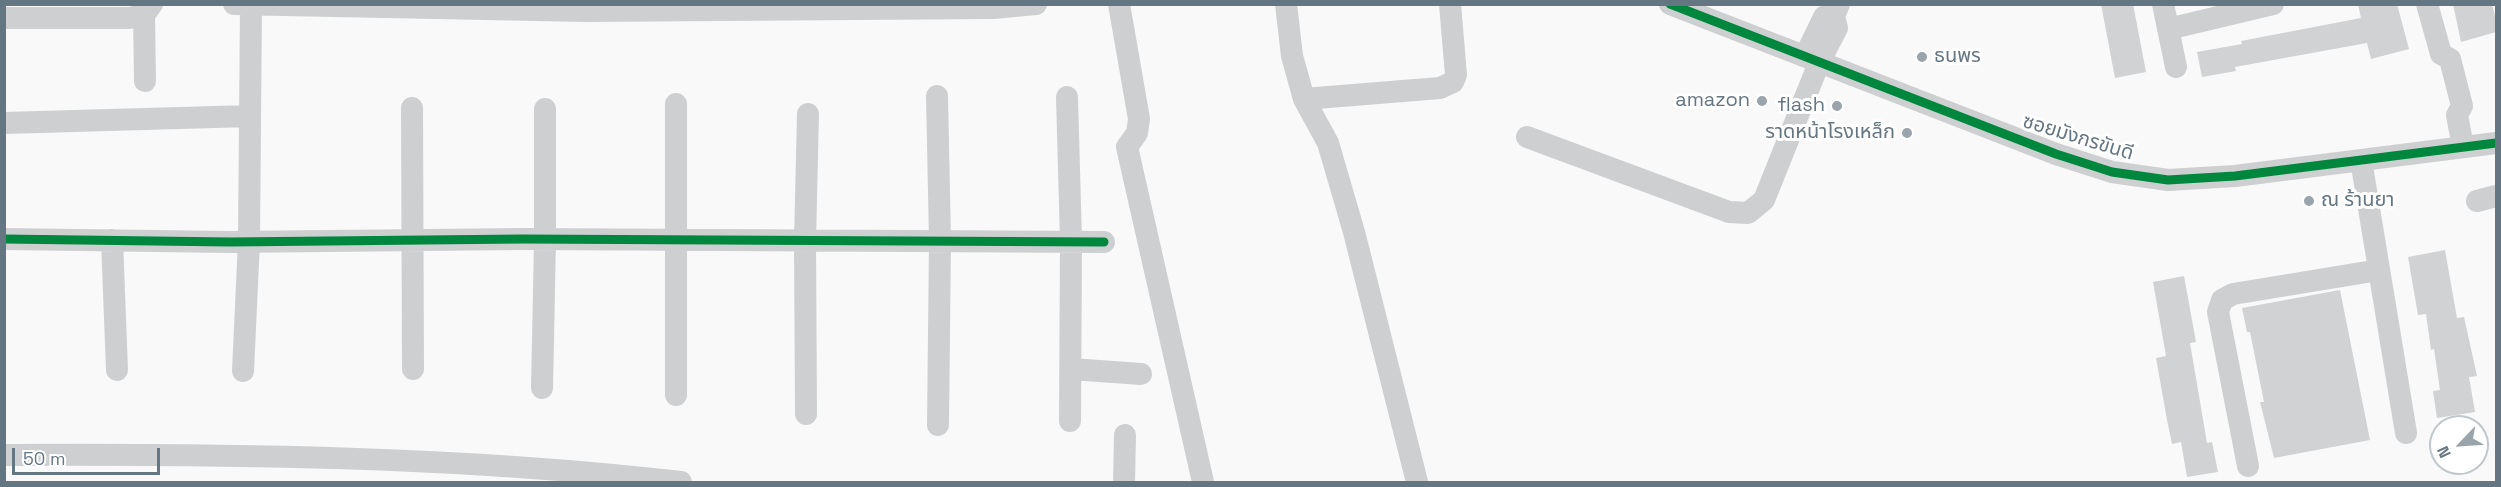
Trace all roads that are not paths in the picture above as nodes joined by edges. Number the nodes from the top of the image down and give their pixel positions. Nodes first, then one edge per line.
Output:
1 (234, 4) edge
2 (1036, 4) edge
3 (1119, 4) edge
4 (1286, 4) edge
5 (1450, 4) edge
6 (1670, 4) edge
7 (2163, 4) edge
8 (2273, 4) edge
9 (2427, 4) edge
10 (251, 5) edge
11 (993, 6) edge
12 (539, 7) edge
13 (148, 10) edge
14 (1837, 10) edge
15 (4, 18) edge
16 (2168, 29) junction
17 (1812, 59) junction
18 (2176, 67) dead end
19 (145, 81) dead end
20 (937, 96) dead end
21 (1067, 97) dead end
22 (1304, 99) junction
23 (675, 104) dead end
24 (412, 108) dead end
25 (545, 109) dead end
26 (808, 114) dead end
27 (250, 116) junction
28 (4, 123) edge
29 (1527, 137) dead end
30 (2496, 143) edge
31 (2463, 147) junction
32 (2361, 160) junction
33 (4, 239) edge
34 (112, 240) junction
35 (413, 240) junction
36 (545, 240) junction
37 (940, 240) junction
38 (249, 241) junction
39 (676, 241) junction
40 (806, 241) junction
41 (1071, 241) junction
42 (1104, 242) dead end
43 (2379, 270) junction
44 (413, 369) dead end
45 (1071, 369) junction
46 (117, 370) dead end
47 (243, 371) dead end
48 (1141, 374) dead end
49 (542, 388) dead end
50 (676, 395) dead end
51 (806, 414) dead end
52 (1070, 421) dead end
53 (938, 424) dead end
54 (2406, 433) dead end
55 (1125, 435) dead end
56 (4, 454) edge
57 (2248, 466) dead end
58 (681, 483) edge
59 (1124, 483) edge
60 (1203, 483) edge
61 (1417, 483) edge

1 - 10 street
2 - 11 street
3 - 60 street
4 - 22 street
5 - 22 street
6 - 17 street, ซอยมังกรขันดี
7 - 16 street
8 - 16 street
9 - 31 street
10 - 12 street
10 - 27 street
11 - 12 street
13 - 15 street
13 - 19 street
14 - 17 street
16 - 18 street
17 - 29 street
17 - 32 street, ซอยมังกรขันดี
20 - 37 street
21 - 41 street
22 - 61 street
23 - 39 street
24 - 35 street
25 - 36 street
26 - 40 street
27 - 28 street
27 - 38 street
30 - 31 street, ซอยมังกรขันดี
31 - 32 street, ซอยมังกรขันดี
32 - 43 street
33 - 34 street
34 - 38 street
34 - 46 street
35 - 36 street
35 - 38 street
35 - 44 street
36 - 39 street
36 - 49 street
37 - 40 street
37 - 41 street
37 - 53 street
38 - 47 street
39 - 40 street
39 - 50 street
40 - 51 street
41 - 42 street
41 - 45 street
43 - 54 street
43 - 57 street
45 - 48 street
45 - 52 street
55 - 59 street
56 - 58 street

